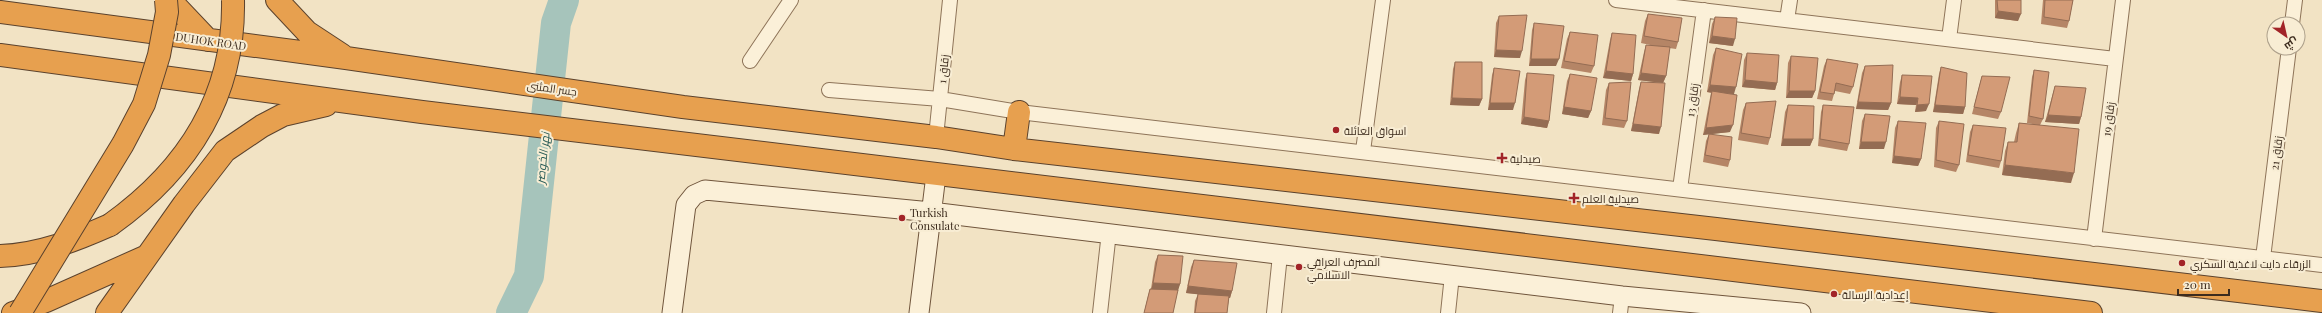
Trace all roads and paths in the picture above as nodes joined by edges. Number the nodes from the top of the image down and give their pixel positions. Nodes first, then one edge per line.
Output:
1 (166, 0) edge
2 (170, 0) edge
3 (233, 0) edge
4 (277, 0) edge
5 (791, 0) edge
6 (950, 0) edge
7 (1382, 0) edge
8 (1616, 0) edge
9 (1790, 0) edge
10 (1954, 0) edge
11 (2122, 0) edge
12 (2295, 0) edge
13 (1637, 1) edge
14 (1704, 10) junction
15 (0, 12) edge
16 (2293, 16) edge
17 (1787, 20) junction
18 (1949, 39) junction
19 (208, 40) junction
20 (0, 55) edge
21 (2288, 56) edge
22 (346, 58) junction
23 (2115, 59) junction
24 (750, 61) dead end
25 (422, 70) joint
26 (829, 90) dead end
27 (940, 100) junction
28 (344, 102) junction
29 (1019, 112) junction
30 (936, 137) junction
31 (1014, 149) junction
32 (1363, 151) junction
33 (936, 175) junction
34 (1680, 189) junction
35 (931, 212) junction
36 (1109, 232) junction
37 (2094, 239) junction
38 (1280, 255) junction
39 (0, 256) edge
40 (147, 256) junction
41 (2263, 258) junction
42 (2322, 265) edge
43 (1452, 275) junction
44 (2322, 301) edge
45 (1621, 304) edge
46 (13, 313) edge
47 (20, 313) edge
48 (107, 313) edge
49 (672, 313) edge
50 (919, 313) edge
51 (1100, 313) edge
52 (1274, 313) edge
53 (1448, 313) edge
54 (1798, 313) edge
55 (1801, 313) edge
56 (2091, 313) edge

1 - 47 highway, bridge
2 - 19 highway
3 - 39 highway, bridge
4 - 22 highway
5 - 24 street
6 - 27 street, زقاق 1
7 - 32 street
8 - 13 street
9 - 17 street
10 - 18 street
11 - 23 street, زقاق 19
12 - 16 street
13 - 14 street
14 - 17 street
14 - 34 street, زقاق 13
15 - 19 highway, DUHOK ROAD
17 - 18 street
18 - 23 street
19 - 22 highway, DUHOK ROAD
20 - 28 highway
21 - 41 street, زقاق 21
22 - 25 highway, DUHOK ROAD
23 - 37 street, زقاق 19
25 - 30 highway, جسر المثنى
26 - 27 street
27 - 29 street
27 - 30 street, زقاق 1
28 - 33 highway
28 - 40 highway
29 - 31 highway
29 - 32 street
30 - 31 highway, جسر المثنى
31 - 44 highway, جسر المثنى
32 - 34 street
33 - 35 street
33 - 56 highway
34 - 37 street
35 - 36 street
35 - 49 street
35 - 50 street
36 - 38 street
36 - 51 street
37 - 41 street
38 - 43 street
38 - 52 street
40 - 46 highway
40 - 48 highway
41 - 42 street
43 - 45 street
43 - 53 street
45 - 54 street
54 - 55 street

